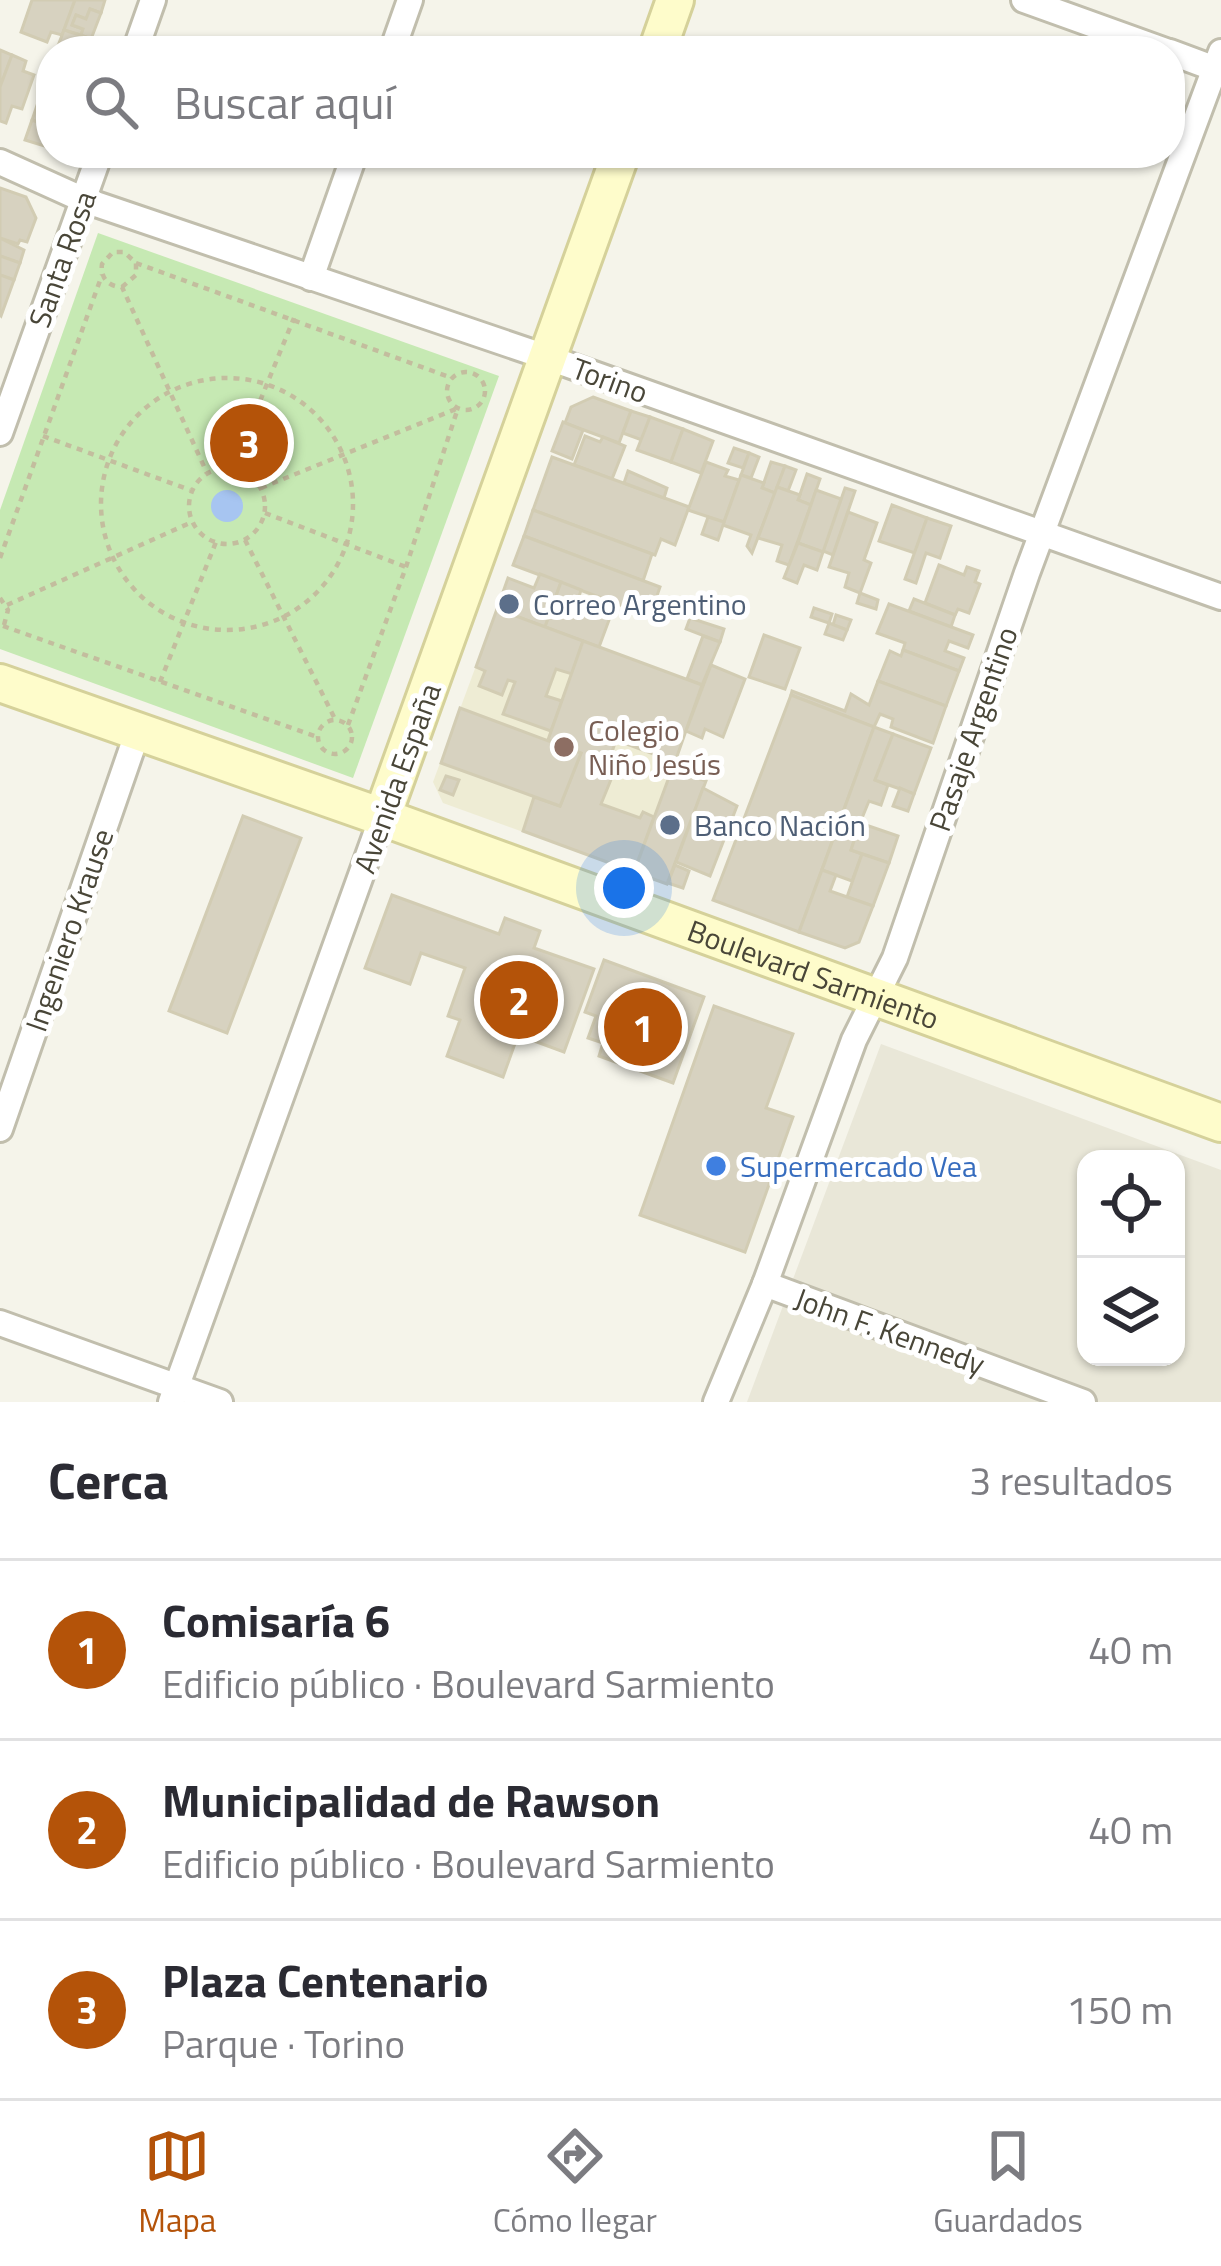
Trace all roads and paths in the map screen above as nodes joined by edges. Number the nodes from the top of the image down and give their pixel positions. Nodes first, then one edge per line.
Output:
1 (153, 0) edge
2 (410, 0) edge
3 (675, 0) edge
4 (1024, 0) edge
5 (140, 36) edge
6 (397, 36) edge
7 (662, 36) edge
8 (1124, 36) edge
9 (1185, 56) edge
10 (1219, 64) edge
11 (1185, 154) edge
12 (0, 162) edge
13 (95, 168) edge
14 (351, 168) edge
15 (616, 168) edge
16 (1180, 168) edge
17 (84, 200) junction
18 (136, 263) junction
19 (102, 275) junction
20 (311, 278) junction
21 (122, 286) junction
22 (294, 318) junction
23 (549, 358) junction
24 (452, 378) junction
25 (267, 384) junction
26 (170, 392) junction
27 (458, 408) junction
28 (0, 433) edge
29 (43, 436) junction
30 (344, 454) junction
31 (108, 460) junction
32 (233, 467) junction
33 (207, 473) junction
34 (261, 488) junction
35 (192, 490) junction
36 (265, 513) junction
37 (192, 522) junction
38 (1042, 532) junction
39 (244, 540) junction
40 (217, 542) junction
41 (347, 544) junction
42 (111, 557) junction
43 (0, 558) edge
44 (406, 567) junction
45 (1221, 597) edge
46 (0, 598) edge
47 (7, 605) junction
48 (284, 617) junction
49 (184, 623) junction
50 (1, 627) edge
51 (160, 682) junction
52 (0, 683) edge
53 (335, 719) junction
54 (348, 725) junction
55 (138, 731) junction
56 (317, 737) junction
57 (382, 817) junction
58 (876, 995) junction
59 (1221, 1123) edge
60 (0, 1129) edge
61 (765, 1285) junction
62 (0, 1323) edge
63 (174, 1395) edge
64 (220, 1402) edge
65 (716, 1402) edge
66 (1083, 1402) edge

1 - 5 street
2 - 6 street
3 - 7 street
4 - 8 street
9 - 10 street
10 - 11 street, Pasaje Argentino
12 - 17 street, Torino
13 - 17 street, Santa Rosa
14 - 20 street
15 - 23 street, Avenida España
16 - 38 street, Pasaje Argentino
17 - 20 street, Torino
17 - 28 street, Santa Rosa
18 - 19 path
18 - 21 path
18 - 22 path
19 - 21 path
19 - 29 path
20 - 23 street, Torino
21 - 26 path
22 - 24 path
22 - 25 path
23 - 38 street, Torino
23 - 57 street, Avenida España
24 - 27 path
24 - 27 path
25 - 26 path
25 - 30 path
25 - 32 path
26 - 31 path
26 - 33 path
27 - 30 path
27 - 44 path
29 - 31 path
29 - 43 path
30 - 34 path
30 - 41 path
31 - 35 path
31 - 42 path
32 - 33 path
32 - 34 path
33 - 35 path
34 - 36 path
35 - 37 path
36 - 39 path
36 - 41 path
37 - 40 path
37 - 42 path
38 - 45 street, Torino
38 - 58 street, Pasaje Argentino
39 - 40 path
39 - 48 path
40 - 49 path
41 - 44 path
41 - 48 path
42 - 47 path
42 - 49 path
44 - 54 path
46 - 47 path
47 - 50 path
48 - 49 path
48 - 53 path
49 - 51 path
50 - 51 path
51 - 56 path
52 - 55 street, Boulevard Sarmiento
53 - 54 path
53 - 56 path
54 - 56 path
55 - 57 street, Boulevard Sarmiento
55 - 60 street, Ingeniero Krause
57 - 58 street, Boulevard Sarmiento
57 - 63 street, Avenida España
58 - 59 street, Boulevard Sarmiento
58 - 61 street, Pasaje Argentino
61 - 65 street, Pasaje Argentino
61 - 66 street, John F. Kennedy
62 - 63 street
63 - 64 street

